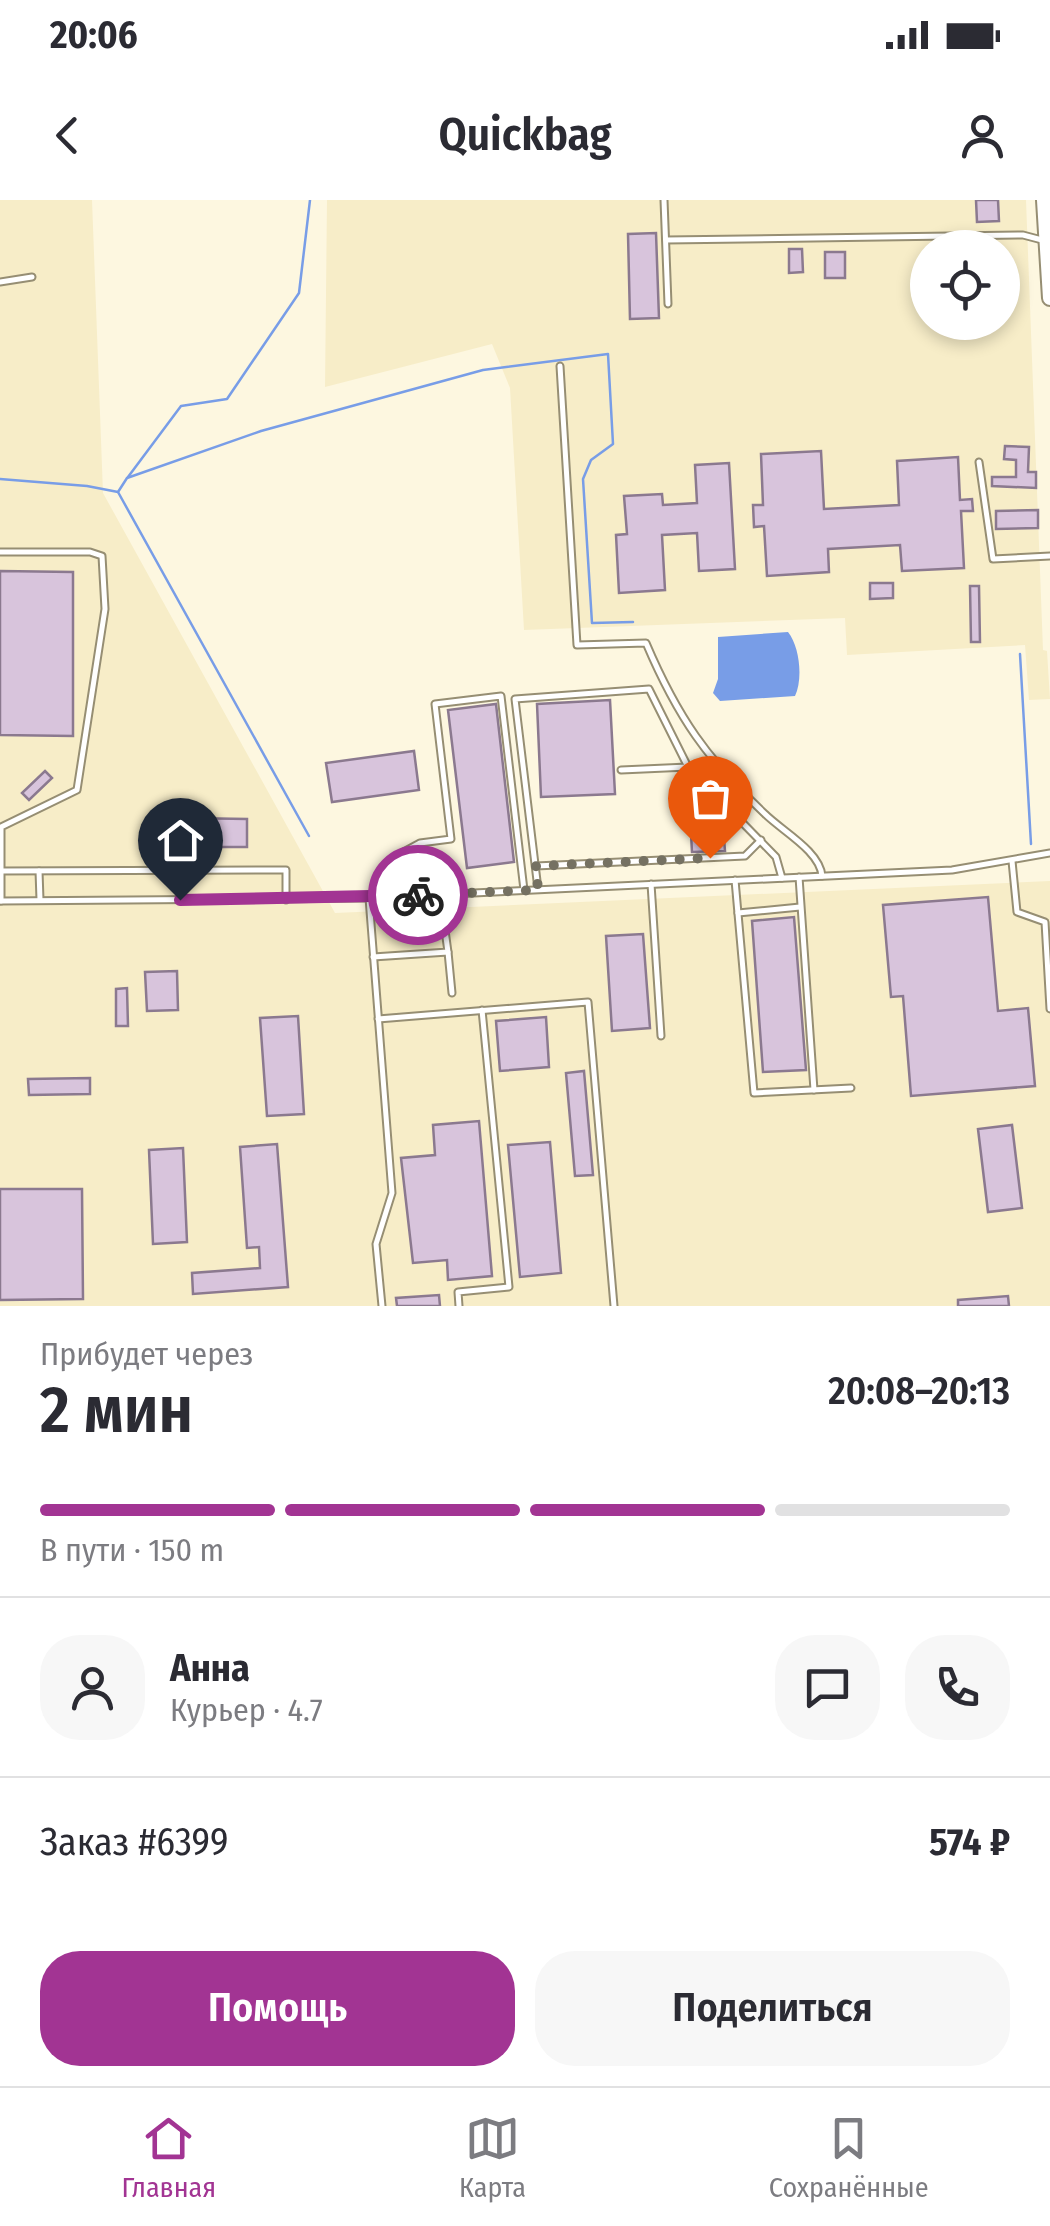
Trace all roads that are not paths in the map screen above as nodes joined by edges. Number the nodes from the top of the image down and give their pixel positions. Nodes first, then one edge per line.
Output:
1 (664, 200) edge
2 (1044, 200) edge
3 (1048, 235) edge
4 (666, 240) junction
5 (32, 277) dead end
6 (0, 282) edge
7 (1050, 298) edge
8 (668, 304) dead end
9 (560, 366) dead end
10 (979, 462) dead end
11 (0, 552) edge
12 (1050, 556) edge
13 (688, 766) junction
14 (621, 770) dead end
15 (761, 840) junction
16 (1050, 853) edge
17 (1012, 861) junction
18 (536, 866) junction
19 (38, 871) junction
20 (1, 872) edge
21 (822, 876) junction
22 (799, 877) junction
23 (782, 878) junction
24 (735, 880) junction
25 (650, 884) junction
26 (524, 890) junction
27 (538, 890) junction
28 (400, 896) junction
29 (369, 898) junction
30 (0, 900) edge
31 (40, 900) junction
32 (286, 900) junction
33 (800, 907) junction
34 (738, 913) junction
35 (444, 924) dead end
36 (448, 952) junction
37 (373, 957) junction
38 (452, 993) dead end
39 (1050, 1009) edge
40 (482, 1010) junction
41 (378, 1019) junction
42 (661, 1036) dead end
43 (852, 1088) dead end
44 (814, 1090) junction
45 (382, 1306) edge
46 (459, 1306) edge
47 (614, 1306) edge

1 - 4 lane
2 - 3 main road
3 - 4 lane
3 - 7 main road
4 - 8 lane
5 - 6 lane
9 - 21 lane
10 - 12 lane
11 - 20 lane
13 - 14 lane
13 - 15 lane
13 - 18 lane
15 - 18 lane
15 - 23 lane
16 - 17 lane
17 - 21 lane
17 - 39 lane
18 - 27 lane
19 - 20 lane
19 - 31 lane
19 - 32 lane
20 - 30 lane
21 - 22 lane
22 - 23 lane
22 - 33 lane
23 - 24 lane
24 - 25 lane
24 - 34 lane
25 - 27 lane
25 - 42 lane
26 - 27 lane
26 - 28 lane
26 - 28 lane
28 - 29 lane
29 - 32 lane
29 - 37 lane
30 - 31 lane
31 - 32 lane
33 - 34 lane
33 - 44 lane
34 - 44 lane
35 - 36 lane
36 - 37 lane
36 - 38 lane
37 - 41 lane
40 - 41 lane
40 - 46 lane
40 - 47 lane
41 - 45 lane
43 - 44 lane

